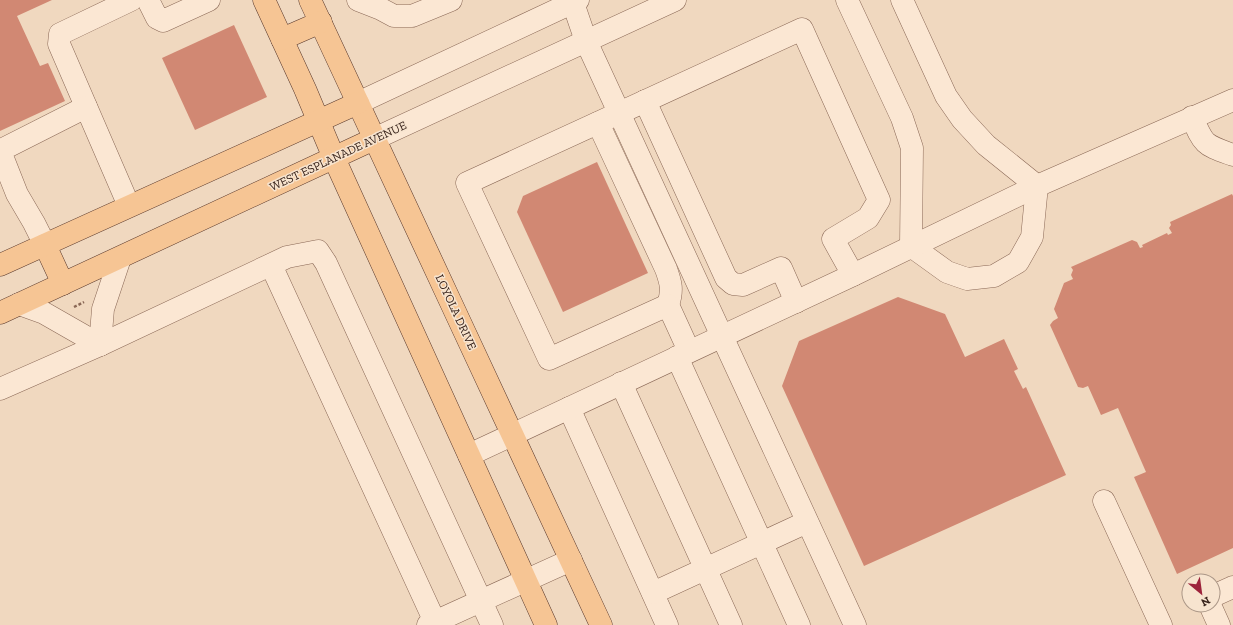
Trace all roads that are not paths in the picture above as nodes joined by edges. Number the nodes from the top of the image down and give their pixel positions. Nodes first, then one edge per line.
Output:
1 (131, 0) edge
2 (148, 0) edge
3 (209, 0) edge
4 (264, 0) edge
5 (310, 0) edge
6 (358, 0) edge
7 (451, 0) edge
8 (675, 0) edge
9 (847, 0) edge
10 (902, 0) edge
11 (575, 1) edge
12 (321, 22) junction
13 (282, 39) junction
14 (586, 41) junction
15 (1233, 100) edge
16 (645, 101) junction
17 (358, 103) junction
18 (86, 107) junction
19 (619, 113) junction
20 (1192, 117) junction
21 (318, 121) junction
22 (598, 123) junction
23 (374, 139) junction
24 (1233, 155) edge
25 (334, 158) junction
26 (1037, 186) junction
27 (129, 206) junction
28 (44, 245) junction
29 (911, 246) junction
30 (120, 258) junction
31 (0, 265) edge
32 (271, 265) junction
33 (853, 275) junction
34 (63, 284) junction
35 (796, 302) junction
36 (668, 305) junction
37 (10, 309) edge
38 (722, 336) junction
39 (100, 345) junction
40 (683, 354) junction
41 (621, 384) junction
42 (0, 389) edge
43 (569, 408) junction
44 (513, 434) junction
45 (469, 455) junction
46 (1104, 501) dead end
47 (807, 522) junction
48 (761, 543) junction
49 (571, 560) junction
50 (705, 569) junction
51 (526, 581) junction
52 (1233, 587) edge
53 (1221, 592) edge
54 (653, 593) junction
55 (481, 601) junction
56 (1214, 613) edge
57 (432, 624) edge
58 (492, 625) edge
59 (546, 625) edge
60 (601, 625) edge
61 (667, 625) edge
62 (731, 625) edge
63 (799, 625) edge
64 (855, 625) edge
65 (1162, 625) edge
66 (1219, 625) edge

1 - 18 street
2 - 3 street
4 - 13 main road
5 - 12 main road, LOYOLA DRIVE
6 - 7 street
8 - 14 street, WEST ESPLANADE AVENUE
9 - 29 street
10 - 26 street
11 - 14 street
11 - 17 street
12 - 13 main road
12 - 17 main road, LOYOLA DRIVE
13 - 21 main road
14 - 19 street
14 - 23 street, WEST ESPLANADE AVENUE
15 - 20 street
16 - 19 street
16 - 33 street
16 - 35 street
17 - 21 main road
17 - 23 main road, LOYOLA DRIVE
18 - 27 street
18 - 28 street
19 - 22 street
19 - 38 street
20 - 24 street
20 - 26 street
21 - 25 main road
21 - 27 main road
22 - 36 street
22 - 36 street
23 - 25 main road, WEST ESPLANADE AVENUE
23 - 44 main road, LOYOLA DRIVE
25 - 30 main road, WEST ESPLANADE AVENUE
25 - 45 main road
26 - 29 street
26 - 29 street
27 - 28 main road
28 - 31 main road
28 - 34 main road
29 - 33 street
30 - 34 main road, WEST ESPLANADE AVENUE
30 - 39 street
32 - 39 street
32 - 55 street
32 - 57 street
33 - 35 street
34 - 37 main road, WEST ESPLANADE AVENUE
35 - 38 street
36 - 40 street
37 - 39 street
38 - 40 street
38 - 47 street
39 - 42 street
40 - 41 street
40 - 48 street
41 - 43 street
41 - 50 street
43 - 44 street
43 - 54 street
44 - 45 street
44 - 49 main road, LOYOLA DRIVE
45 - 51 main road
46 - 65 street
47 - 48 street
47 - 64 street
48 - 50 street
48 - 63 street
49 - 51 street
49 - 60 main road, LOYOLA DRIVE
50 - 54 street
50 - 62 street
51 - 55 street
51 - 59 main road
52 - 53 street
54 - 61 street
55 - 57 street
55 - 58 street
56 - 66 street

